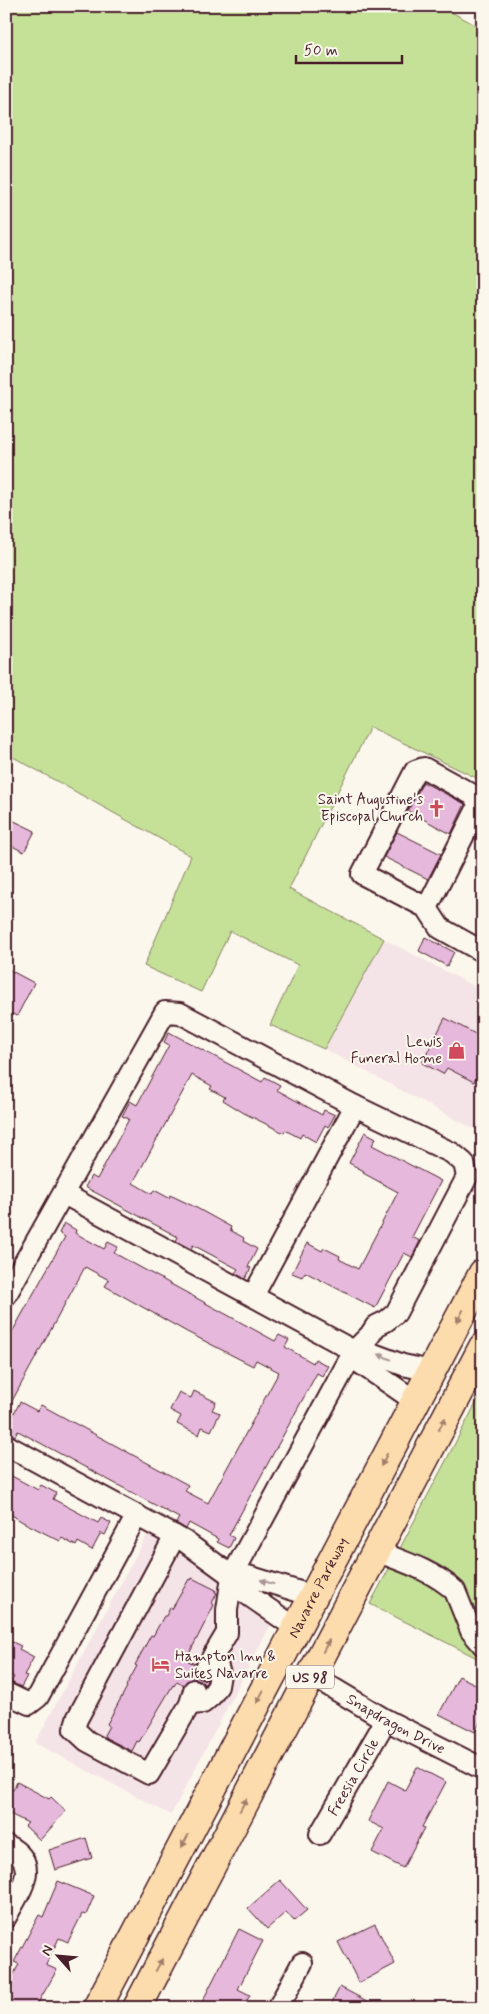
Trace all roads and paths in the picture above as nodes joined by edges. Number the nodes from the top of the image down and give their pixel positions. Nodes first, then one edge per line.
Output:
1 (427, 908) junction
2 (483, 952) edge
3 (355, 1106) junction
4 (64, 1194) junction
5 (483, 1273) edge
6 (6, 1295) edge
7 (253, 1296) junction
8 (483, 1347) edge
9 (354, 1351) junction
10 (431, 1371) junction
11 (415, 1401) junction
12 (6, 1445) edge
13 (137, 1515) junction
14 (175, 1536) junction
15 (376, 1550) junction
16 (232, 1576) junction
17 (313, 1596) junction
18 (296, 1628) junction
19 (483, 1645) edge
20 (311, 1675) junction
21 (6, 1693) edge
22 (386, 1720) junction
23 (483, 1769) edge
24 (320, 1834) dead end
25 (6, 1845) edge
26 (6, 1917) edge
27 (302, 1963) dead end
28 (97, 2008) edge
29 (137, 2008) edge
30 (278, 2008) edge

1 - 1 street
1 - 2 street
3 - 4 street
3 - 7 street
3 - 9 street
4 - 6 street
4 - 7 street
5 -> 10 highway, Navarre Parkway / US 98
7 - 9 street
15 -> 8 highway, US 98
10 -> 9 street
9 - 11 street
9 - 16 street
10 - 11 highway, Navarre Parkway / US 98
11 -> 17 highway, Navarre Parkway / US 98
12 - 13 street
13 - 14 street
13 - 21 street
14 - 16 street
14 - 16 street
15 - 19 street
20 -> 15 highway, US 98
17 -> 16 street
16 - 18 street
17 - 18 highway, Navarre Parkway / US 98
18 -> 28 highway, Navarre Parkway / US 98
20 - 22 street, Snapdragon Drive
29 -> 20 highway, US 98
22 - 23 street, Snapdragon Drive
22 - 24 street, Freesia Circle
25 - 26 street
27 - 30 street

